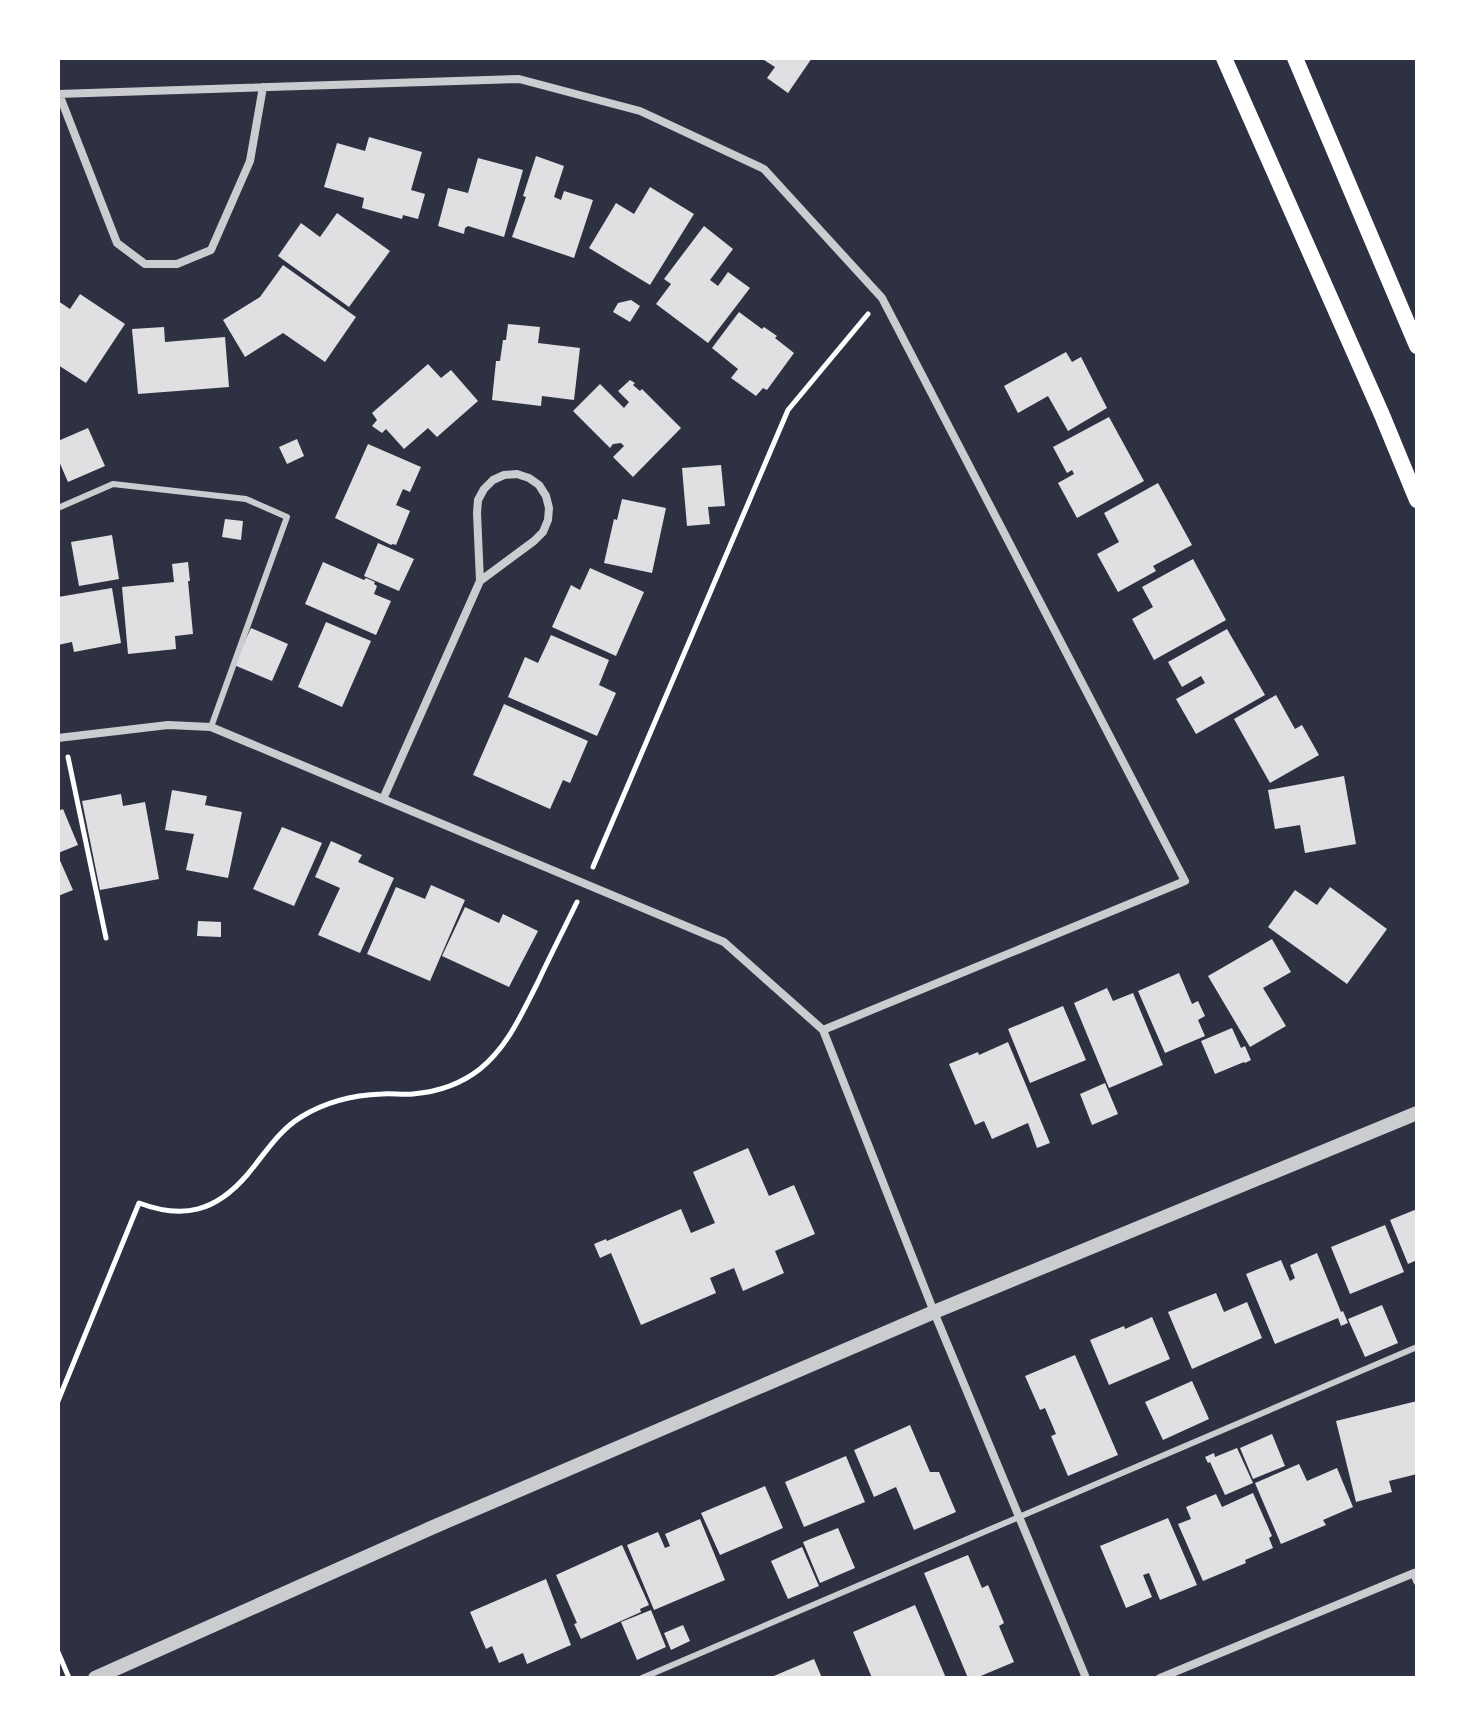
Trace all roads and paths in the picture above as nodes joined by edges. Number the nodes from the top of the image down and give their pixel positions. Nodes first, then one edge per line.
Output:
1 (1224, 58) edge
2 (1295, 58) edge
3 (263, 87) junction
4 (58, 94) edge
5 (882, 298) junction
6 (1417, 346) edge
7 (1417, 500) edge
8 (58, 508) edge
9 (480, 581) junction
10 (211, 727) junction
11 (61, 737) edge
12 (383, 799) junction
13 (586, 884) junction
14 (106, 938) dead end
15 (823, 1030) junction
16 (1417, 1113) edge
17 (934, 1312) junction
18 (1417, 1347) edge
19 (58, 1401) edge
20 (1019, 1516) junction
21 (1417, 1581) edge
22 (58, 1652) edge
23 (69, 1678) edge
24 (95, 1678) edge
25 (642, 1678) edge
26 (1086, 1678) edge
27 (1160, 1678) edge

1 - 7 main road
2 - 6 main road
3 - 4 street
3 - 4 street
3 - 5 street
5 - 13 path
5 - 15 street
8 - 10 lane
9 - 9 street
9 - 12 street
10 - 11 street
10 - 12 street
11 - 14 path
12 - 13 street
13 - 15 street
13 - 19 path
15 - 17 street
16 - 17 street
17 - 20 street
17 - 24 street
18 - 20 lane
20 - 25 lane
20 - 26 street
21 - 27 street
22 - 23 path

